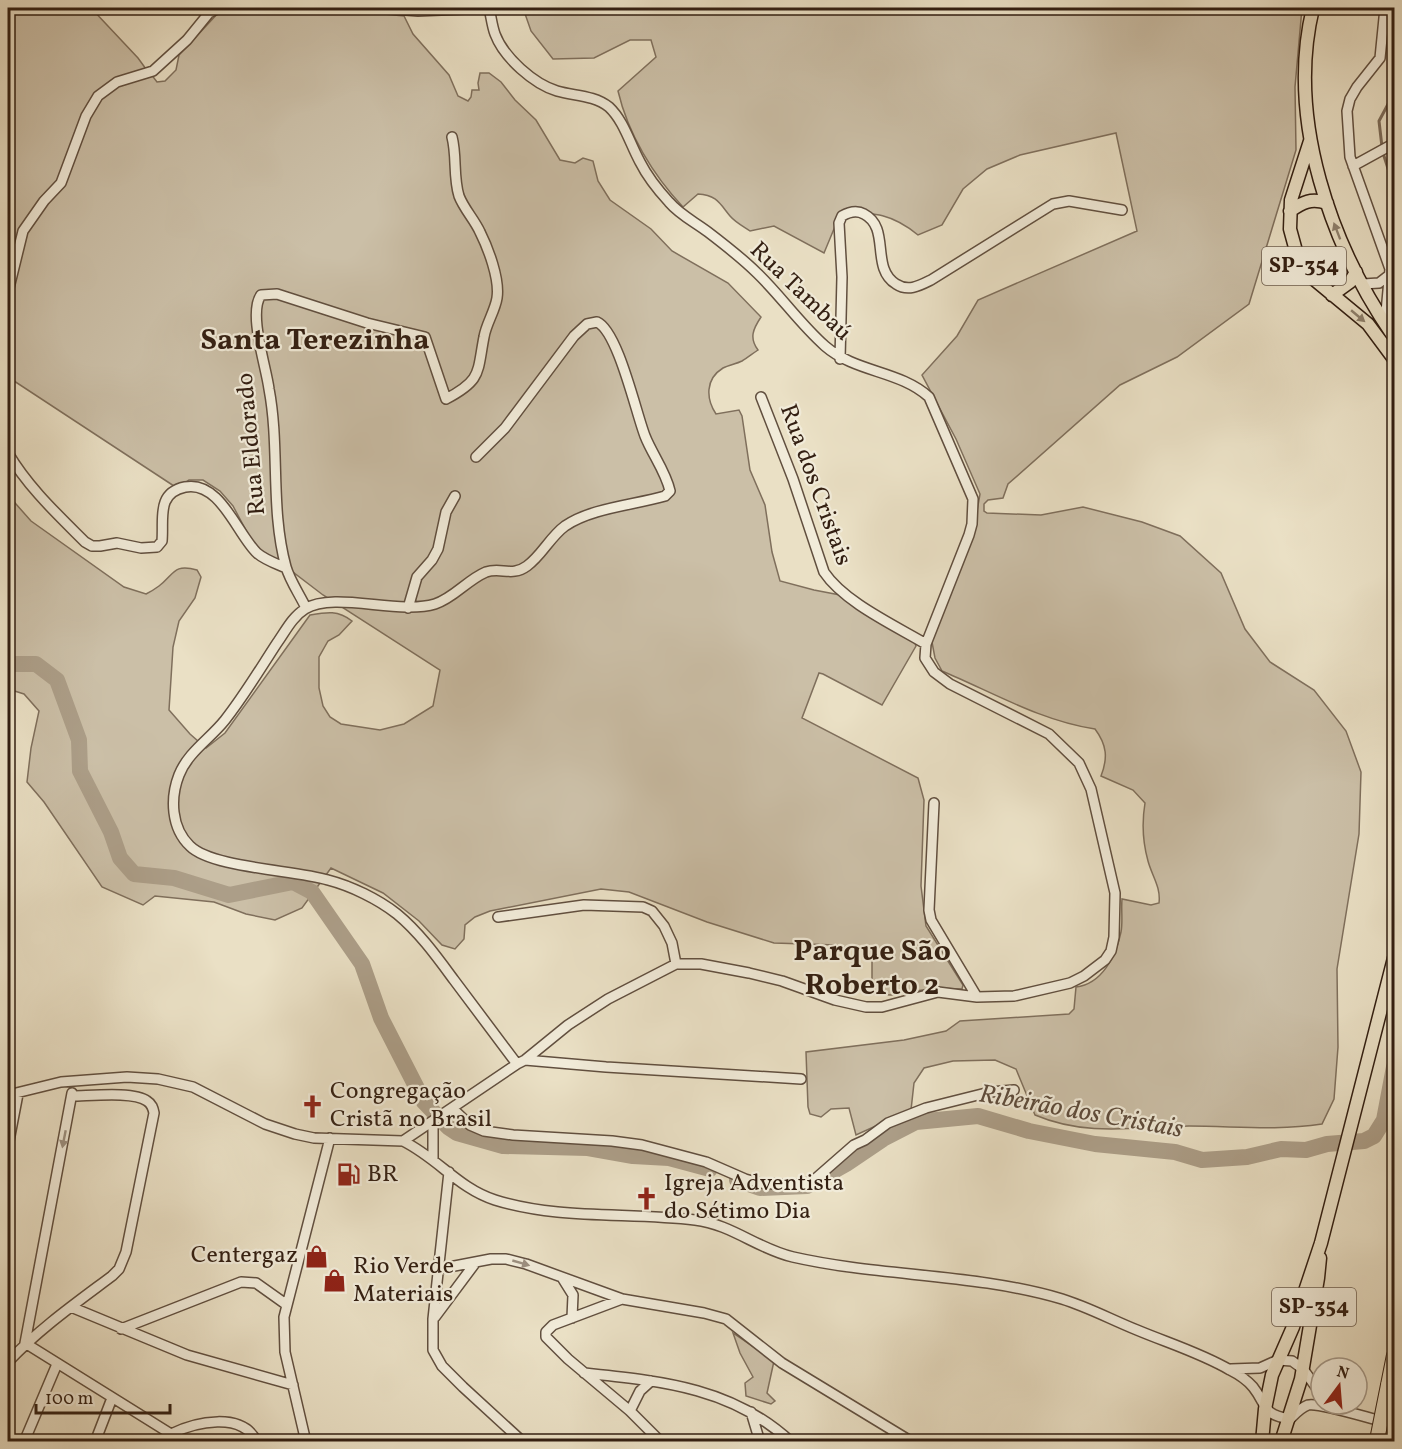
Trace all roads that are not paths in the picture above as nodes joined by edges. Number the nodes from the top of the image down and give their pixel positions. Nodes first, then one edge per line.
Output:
1 (219, 8) edge
2 (379, 8) edge
3 (488, 8) edge
4 (1313, 8) edge
5 (1384, 8) edge
6 (452, 137) dead end
7 (1310, 141) junction
8 (1394, 144) edge
9 (1353, 166) junction
10 (1327, 203) junction
11 (1122, 210) dead end
12 (1290, 211) junction
13 (1391, 271) edge
14 (1356, 273) junction
15 (1363, 284) junction
16 (8, 292) edge
17 (1332, 295) junction
18 (1385, 323) junction
19 (1395, 337) edge
20 (1395, 358) edge
21 (840, 359) junction
22 (761, 397) dead end
23 (8, 453) edge
24 (476, 457) dead end
25 (455, 496) dead end
26 (286, 568) junction
27 (306, 608) junction
28 (408, 608) junction
29 (926, 644) junction
30 (934, 803) dead end
31 (498, 917) dead end
32 (1395, 958) edge
33 (676, 964) junction
34 (977, 997) junction
35 (521, 1062) junction
36 (801, 1079) dead end
37 (74, 1081) junction
38 (1014, 1090) dead end
39 (18, 1094) junction
40 (8, 1095) edge
41 (72, 1096) junction
42 (449, 1110) junction
43 (434, 1121) junction
44 (330, 1138) junction
45 (403, 1141) junction
46 (8, 1146) edge
47 (433, 1159) junction
48 (449, 1172) junction
49 (1321, 1243) junction
50 (476, 1263) junction
51 (440, 1269) junction
52 (563, 1279) junction
53 (622, 1299) junction
54 (287, 1305) junction
55 (71, 1307) junction
56 (572, 1318) junction
57 (433, 1319) junction
58 (121, 1329) junction
59 (25, 1343) junction
60 (1395, 1355) edge
61 (1278, 1360) junction
62 (8, 1362) edge
63 (57, 1364) junction
64 (1229, 1369) junction
65 (1303, 1369) junction
66 (584, 1373) junction
67 (1309, 1379) edge
68 (651, 1381) junction
69 (292, 1385) junction
70 (112, 1398) junction
71 (1309, 1406) edge
72 (1265, 1409) junction
73 (630, 1411) junction
74 (751, 1412) junction
75 (1360, 1416) edge
76 (1290, 1419) junction
77 (1395, 1424) edge
78 (254, 1437) edge
79 (170, 1438) edge
80 (1377, 1441) edge
81 (24, 1442) edge
82 (95, 1442) edge
83 (306, 1442) edge
84 (523, 1442) edge
85 (661, 1442) edge
86 (760, 1442) edge
87 (791, 1442) edge
88 (912, 1442) edge
89 (1262, 1442) edge
90 (1281, 1442) edge

1 - 16 street
2 - 3 street
3 - 21 street, Rua Tambaú
4 - 7 main road, SP-354
5 - 9 street
6 - 26 street, Rua Eldorado
7 - 10 main road, SP-354
7 - 12 main road, SP-354
8 - 9 street
9 - 13 street
10 - 12 main road
14 -> 10 main road, SP-354
11 - 21 street
12 - 17 main road, SP-354
13 - 15 street
13 - 18 street
14 - 15 main road, SP-354
14 - 17 main road
15 - 18 main road, SP-354
17 -> 20 main road, SP-354
18 - 19 main road, SP-354
21 - 29 street, Rua Tambaú
22 - 29 street, Rua dos Cristais
23 - 26 street
24 - 28 street
25 - 28 street
26 - 27 street, Rua Eldorado
27 - 28 street
27 - 35 street
29 - 34 street
30 - 34 street
31 - 33 street
32 - 49 main road, SP-354
33 - 34 street
33 - 35 street
35 - 36 street
35 - 42 street
37 - 39 street
37 - 41 street
37 - 44 street
38 - 42 street
39 - 40 street
39 - 46 street
41 - 55 street
41 -> 59 street
42 - 43 street
43 - 45 street
43 - 47 street
44 - 45 street
44 - 54 street
45 - 47 street
47 - 48 street
48 - 51 street
48 - 64 street
49 - 61 main road, SP-354
49 - 65 main road, SP-354
50 - 51 street
50 -> 52 street
50 - 57 street
51 - 57 street
52 - 53 street
52 - 56 street
53 - 56 street
53 - 88 street
54 - 58 street
54 - 69 street
55 - 58 street
55 - 59 street
56 - 66 street
57 - 84 street
58 - 69 street
59 - 62 street
59 - 63 street
60 - 80 highway, bridge
61 - 64 street
61 - 65 street
61 - 72 main road, SP-354
63 - 70 street
63 - 81 street
64 - 72 street
65 - 67 street
65 - 76 main road, SP-354
66 - 68 street
66 - 73 street
68 - 73 street
68 - 74 street
69 - 83 street
70 - 79 street
70 - 82 street
71 - 76 street
72 - 76 street
72 - 89 main road, SP-354
73 - 85 street
74 - 86 street
74 - 87 street
75 - 77 street
76 - 90 main road, SP-354
78 - 79 street

